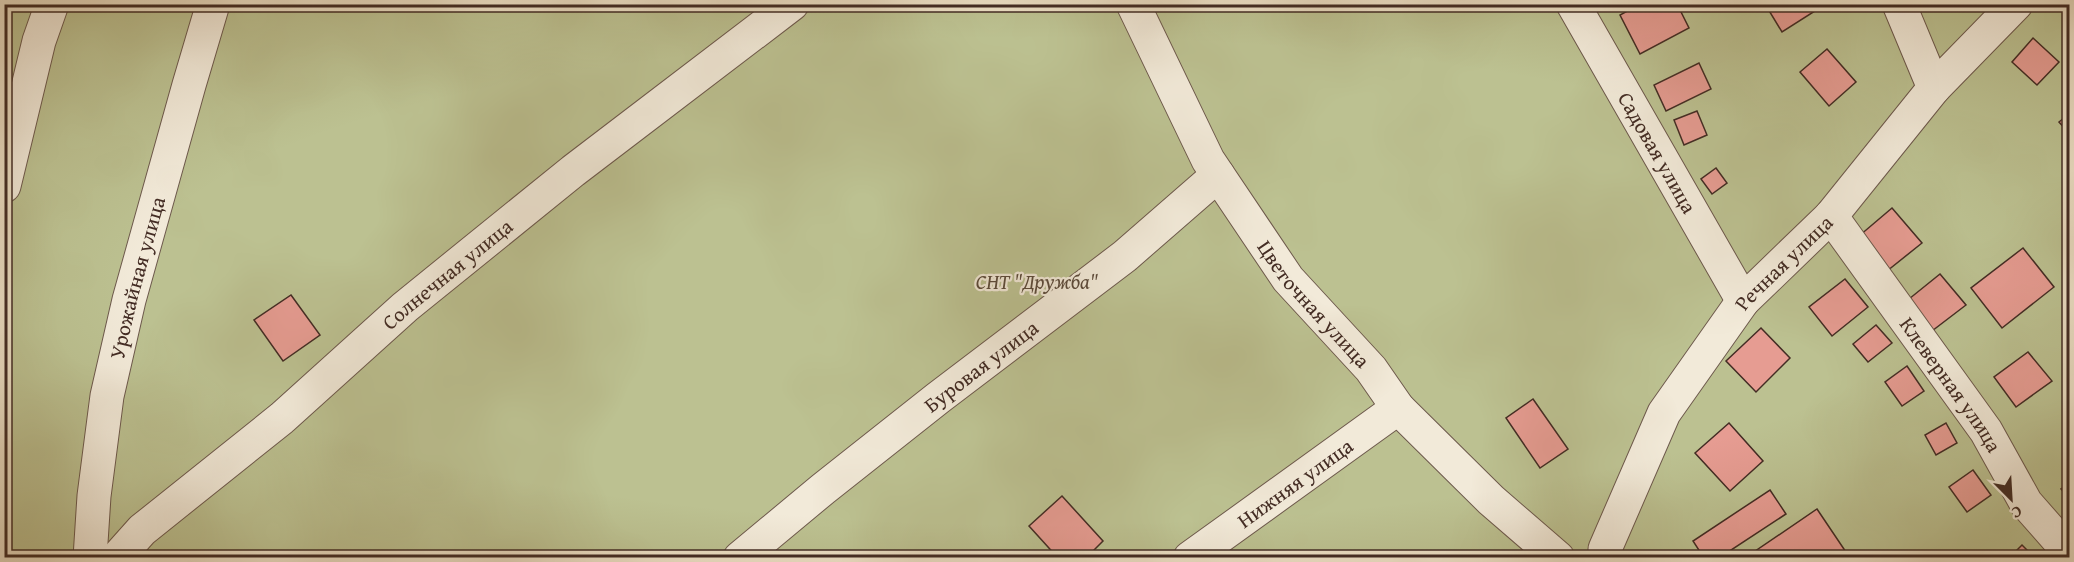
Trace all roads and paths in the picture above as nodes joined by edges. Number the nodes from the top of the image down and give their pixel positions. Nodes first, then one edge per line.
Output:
1 (52, 4) edge
2 (213, 4) edge
3 (792, 4) edge
4 (1133, 4) edge
5 (1574, 4) edge
6 (1899, 4) edge
7 (2016, 4) edge
8 (1934, 88) junction
9 (1218, 175) junction
10 (4, 186) edge
11 (1831, 216) junction
12 (1743, 301) junction
13 (1398, 408) junction
14 (2070, 553) edge
15 (90, 558) edge
16 (117, 558) edge
17 (740, 558) edge
18 (1190, 558) edge
19 (1558, 558) edge
20 (1606, 558) edge

1 - 10 street
2 - 15 street, Урожайная улица
3 - 16 street, Солнечная улица
4 - 9 street, Цветочная улица
5 - 12 street, Садовая улица
6 - 8 street
7 - 8 street, Речная улица
8 - 11 street, Речная улица
9 - 13 street, Цветочная улица
9 - 17 street, Буровая улица
11 - 12 street, Речная улица
11 - 14 street, Клеверная улица
12 - 20 street, Речная улица
13 - 18 street, Нижняя улица
13 - 19 street, Цветочная улица

